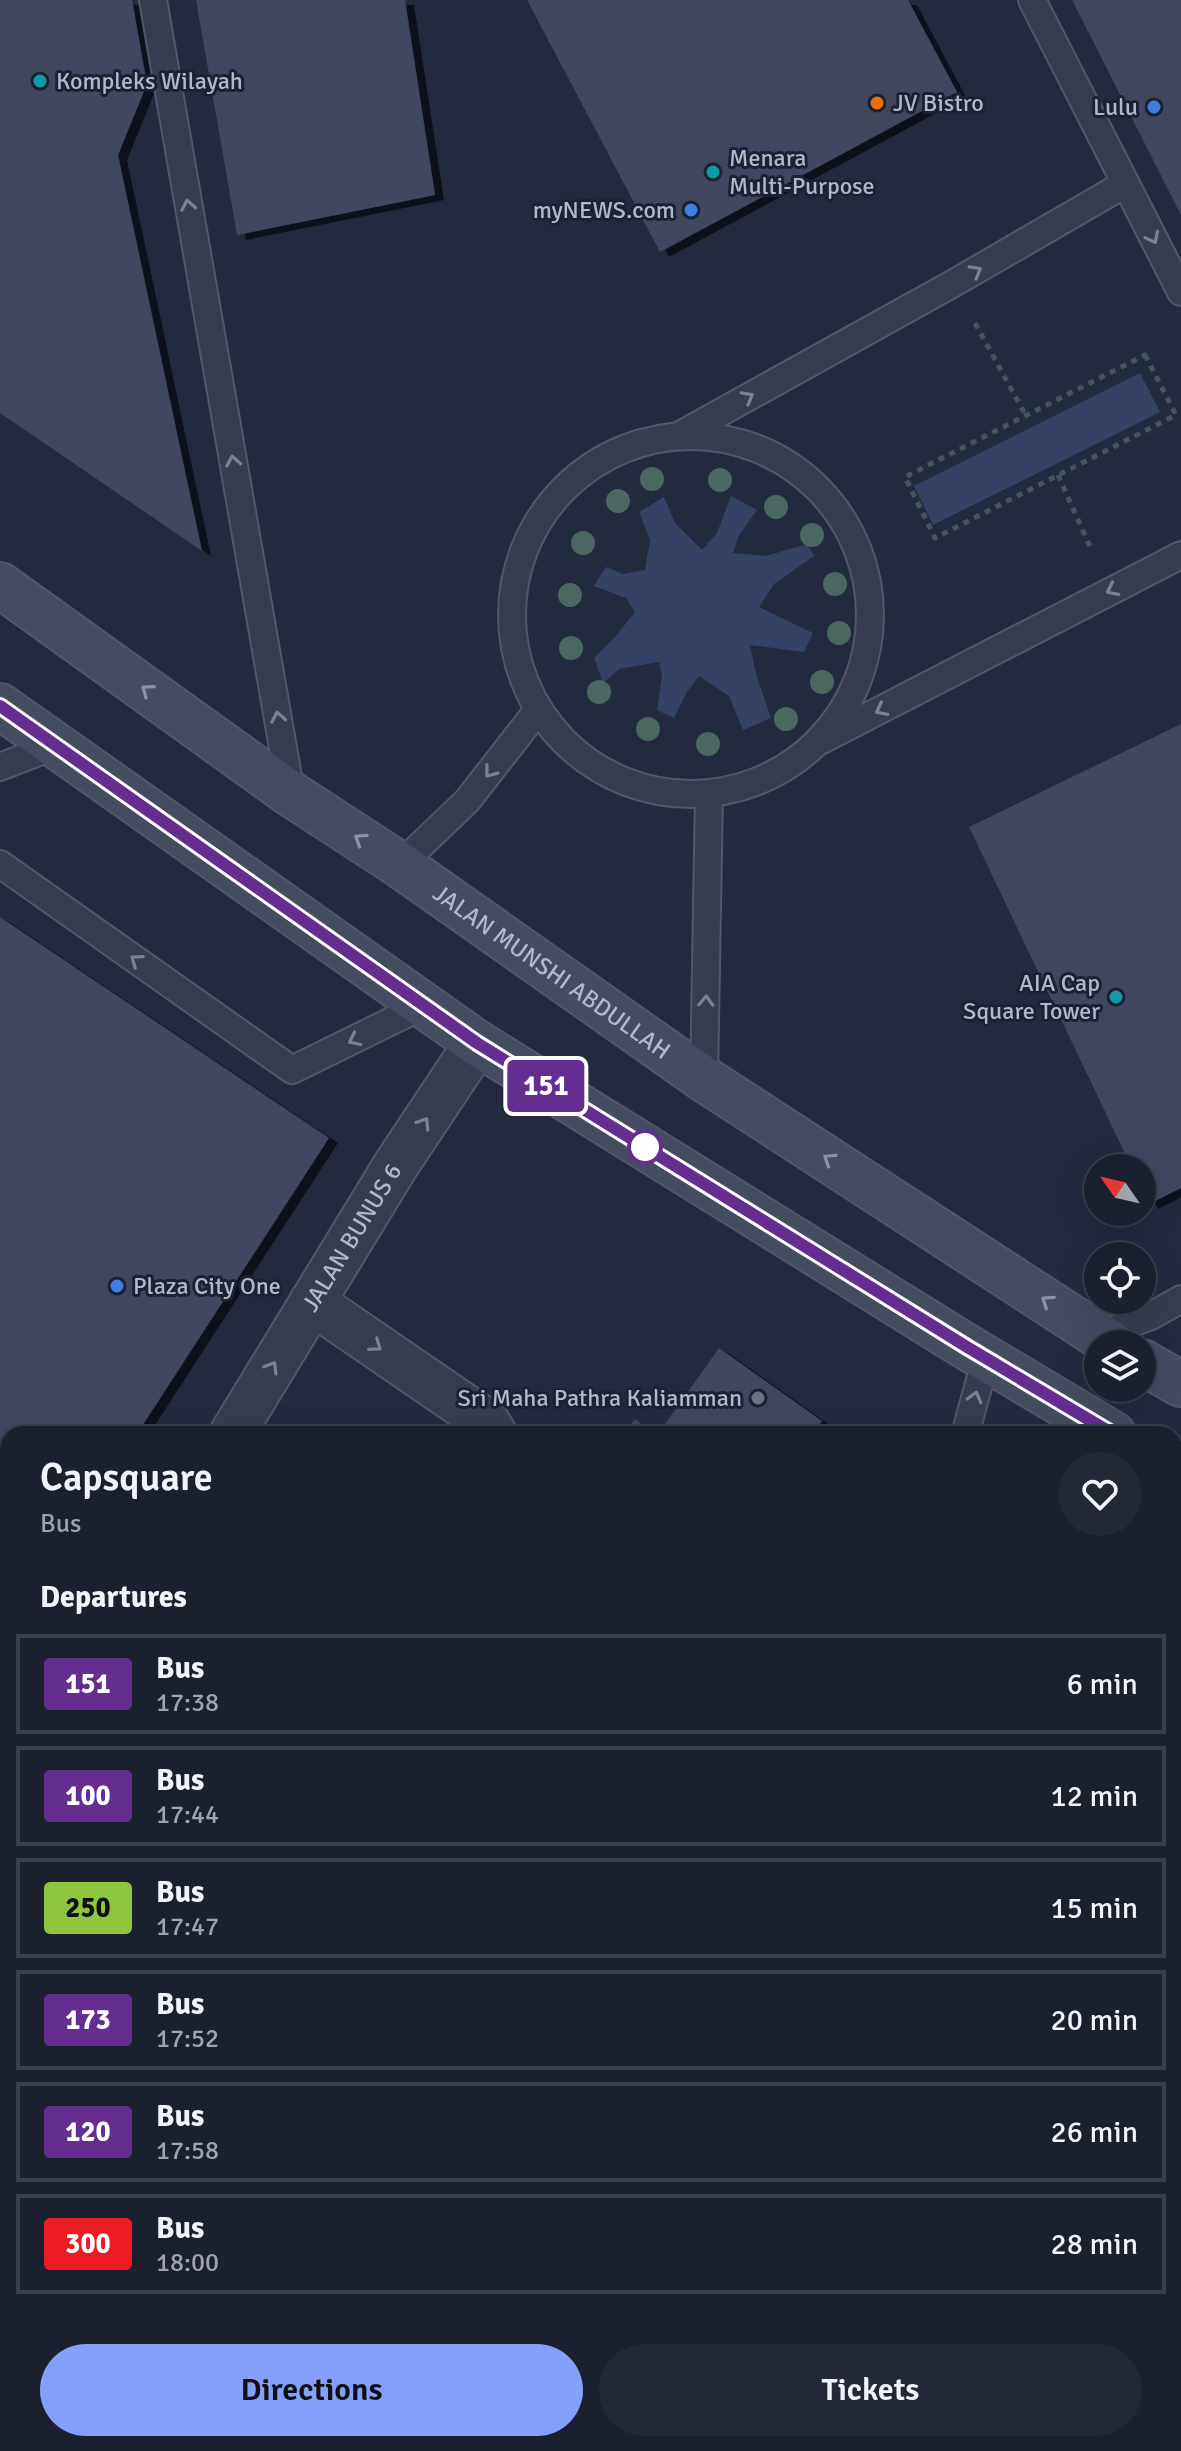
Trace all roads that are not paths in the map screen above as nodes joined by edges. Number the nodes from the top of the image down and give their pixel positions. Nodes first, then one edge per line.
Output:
1 (153, 0) edge
2 (1032, 0) edge
3 (1125, 184) junction
4 (1181, 292) edge
5 (680, 435) junction
6 (1181, 555) edge
7 (0, 585) edge
8 (0, 706) edge
9 (538, 710) junction
10 (819, 742) junction
11 (54, 746) junction
12 (0, 767) edge
13 (291, 794) junction
14 (709, 794) junction
15 (0, 864) edge
16 (400, 865) junction
17 (424, 1005) junction
18 (477, 1043) junction
19 (704, 1079) junction
20 (1181, 1299) edge
21 (312, 1302) junction
22 (1090, 1330) edge
23 (1124, 1330) edge
24 (986, 1358) junction
25 (1156, 1370) edge
26 (1181, 1384) edge
27 (237, 1426) edge
28 (489, 1426) edge
29 (967, 1426) edge
30 (1100, 1426) edge

13 -> 1 lane
2 - 3 lane
3 -> 4 lane
5 -> 3 lane
5 - 9 lane
5 - 10 lane
6 -> 10 lane
13 -> 7 street, JALAN MUNSHI ABDULLAH
8 - 11 street
9 - 14 lane
9 -> 16 lane
10 - 14 lane
11 - 12 lane
11 - 17 street
16 -> 13 street, JALAN MUNSHI ABDULLAH
19 -> 14 lane
17 -> 15 lane
16 - 19 street, JALAN MUNSHI ABDULLAH
17 - 18 street
21 -> 18 street, JALAN BUNUS 6
18 - 24 street
22 -> 19 street, JALAN MUNSHI ABDULLAH
20 - 23 lane
27 -> 21 street, JALAN BUNUS 6
21 -> 28 street
29 -> 24 lane
24 - 30 street
25 - 26 street

